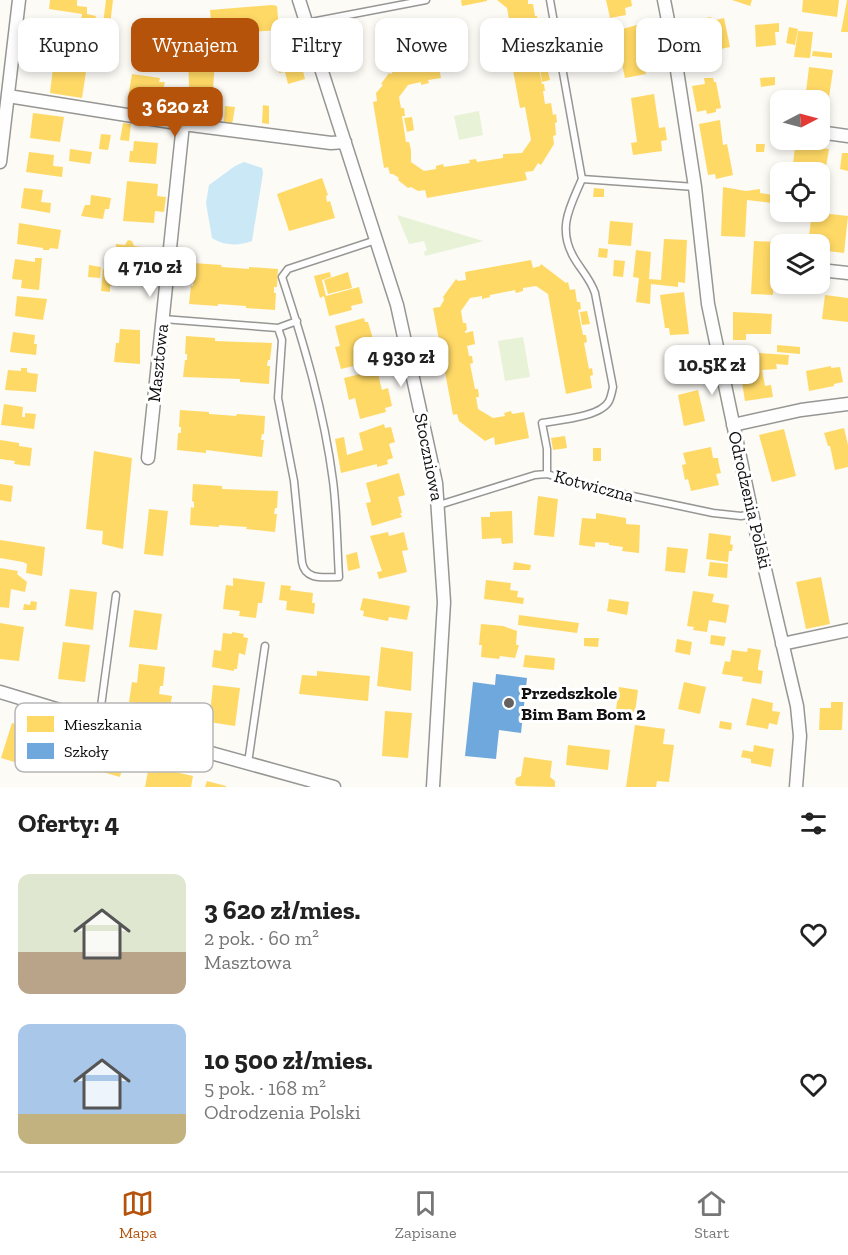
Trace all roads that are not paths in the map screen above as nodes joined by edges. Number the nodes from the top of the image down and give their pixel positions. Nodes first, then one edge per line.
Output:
1 (19, 0) edge
2 (299, 0) edge
3 (426, 0) edge
4 (550, 0) edge
5 (664, 0) edge
6 (304, 18) edge
7 (332, 18) edge
8 (322, 72) edge
9 (8, 96) junction
10 (2, 124) edge
11 (183, 124) junction
12 (830, 134) edge
13 (848, 136) edge
14 (345, 142) junction
15 (0, 162) edge
16 (582, 179) junction
17 (695, 187) junction
18 (377, 240) junction
19 (830, 271) edge
20 (848, 273) edge
21 (163, 319) junction
22 (297, 321) junction
23 (278, 328) junction
24 (848, 404) edge
25 (733, 425) junction
26 (148, 458) dead end
27 (548, 474) junction
28 (439, 505) junction
29 (752, 514) junction
30 (116, 595) dead end
31 (848, 630) edge
32 (782, 644) junction
33 (265, 646) dead end
34 (0, 692) edge
35 (36, 703) edge
36 (102, 703) edge
37 (213, 753) edge
38 (248, 763) junction
39 (334, 787) edge
40 (433, 787) edge
41 (796, 787) edge

1 - 9 street
2 - 6 street, Stoczniowa
3 - 7 lane
4 - 16 lane
5 - 17 street, Odrodzenia Polski
8 - 14 street, Stoczniowa
9 - 10 street
9 - 11 street
10 - 15 street
11 - 14 street
11 - 21 street, Masztowa
12 - 13 street
14 - 18 street, Stoczniowa
16 - 17 lane
16 - 27 lane
17 - 25 street, Odrodzenia Polski
18 - 22 lane
18 - 28 street, Stoczniowa
19 - 20 street
21 - 23 lane
21 - 26 street, Masztowa
22 - 23 lane
22 - 23 lane
24 - 25 street
25 - 29 street, Odrodzenia Polski
27 - 28 lane, Kotwiczna
27 - 29 lane, Kotwiczna
28 - 40 street, Stoczniowa
29 - 32 street, Odrodzenia Polski
30 - 36 lane
31 - 32 street
32 - 41 street, Odrodzenia Polski
33 - 38 lane
34 - 35 street
37 - 38 street
38 - 39 street

